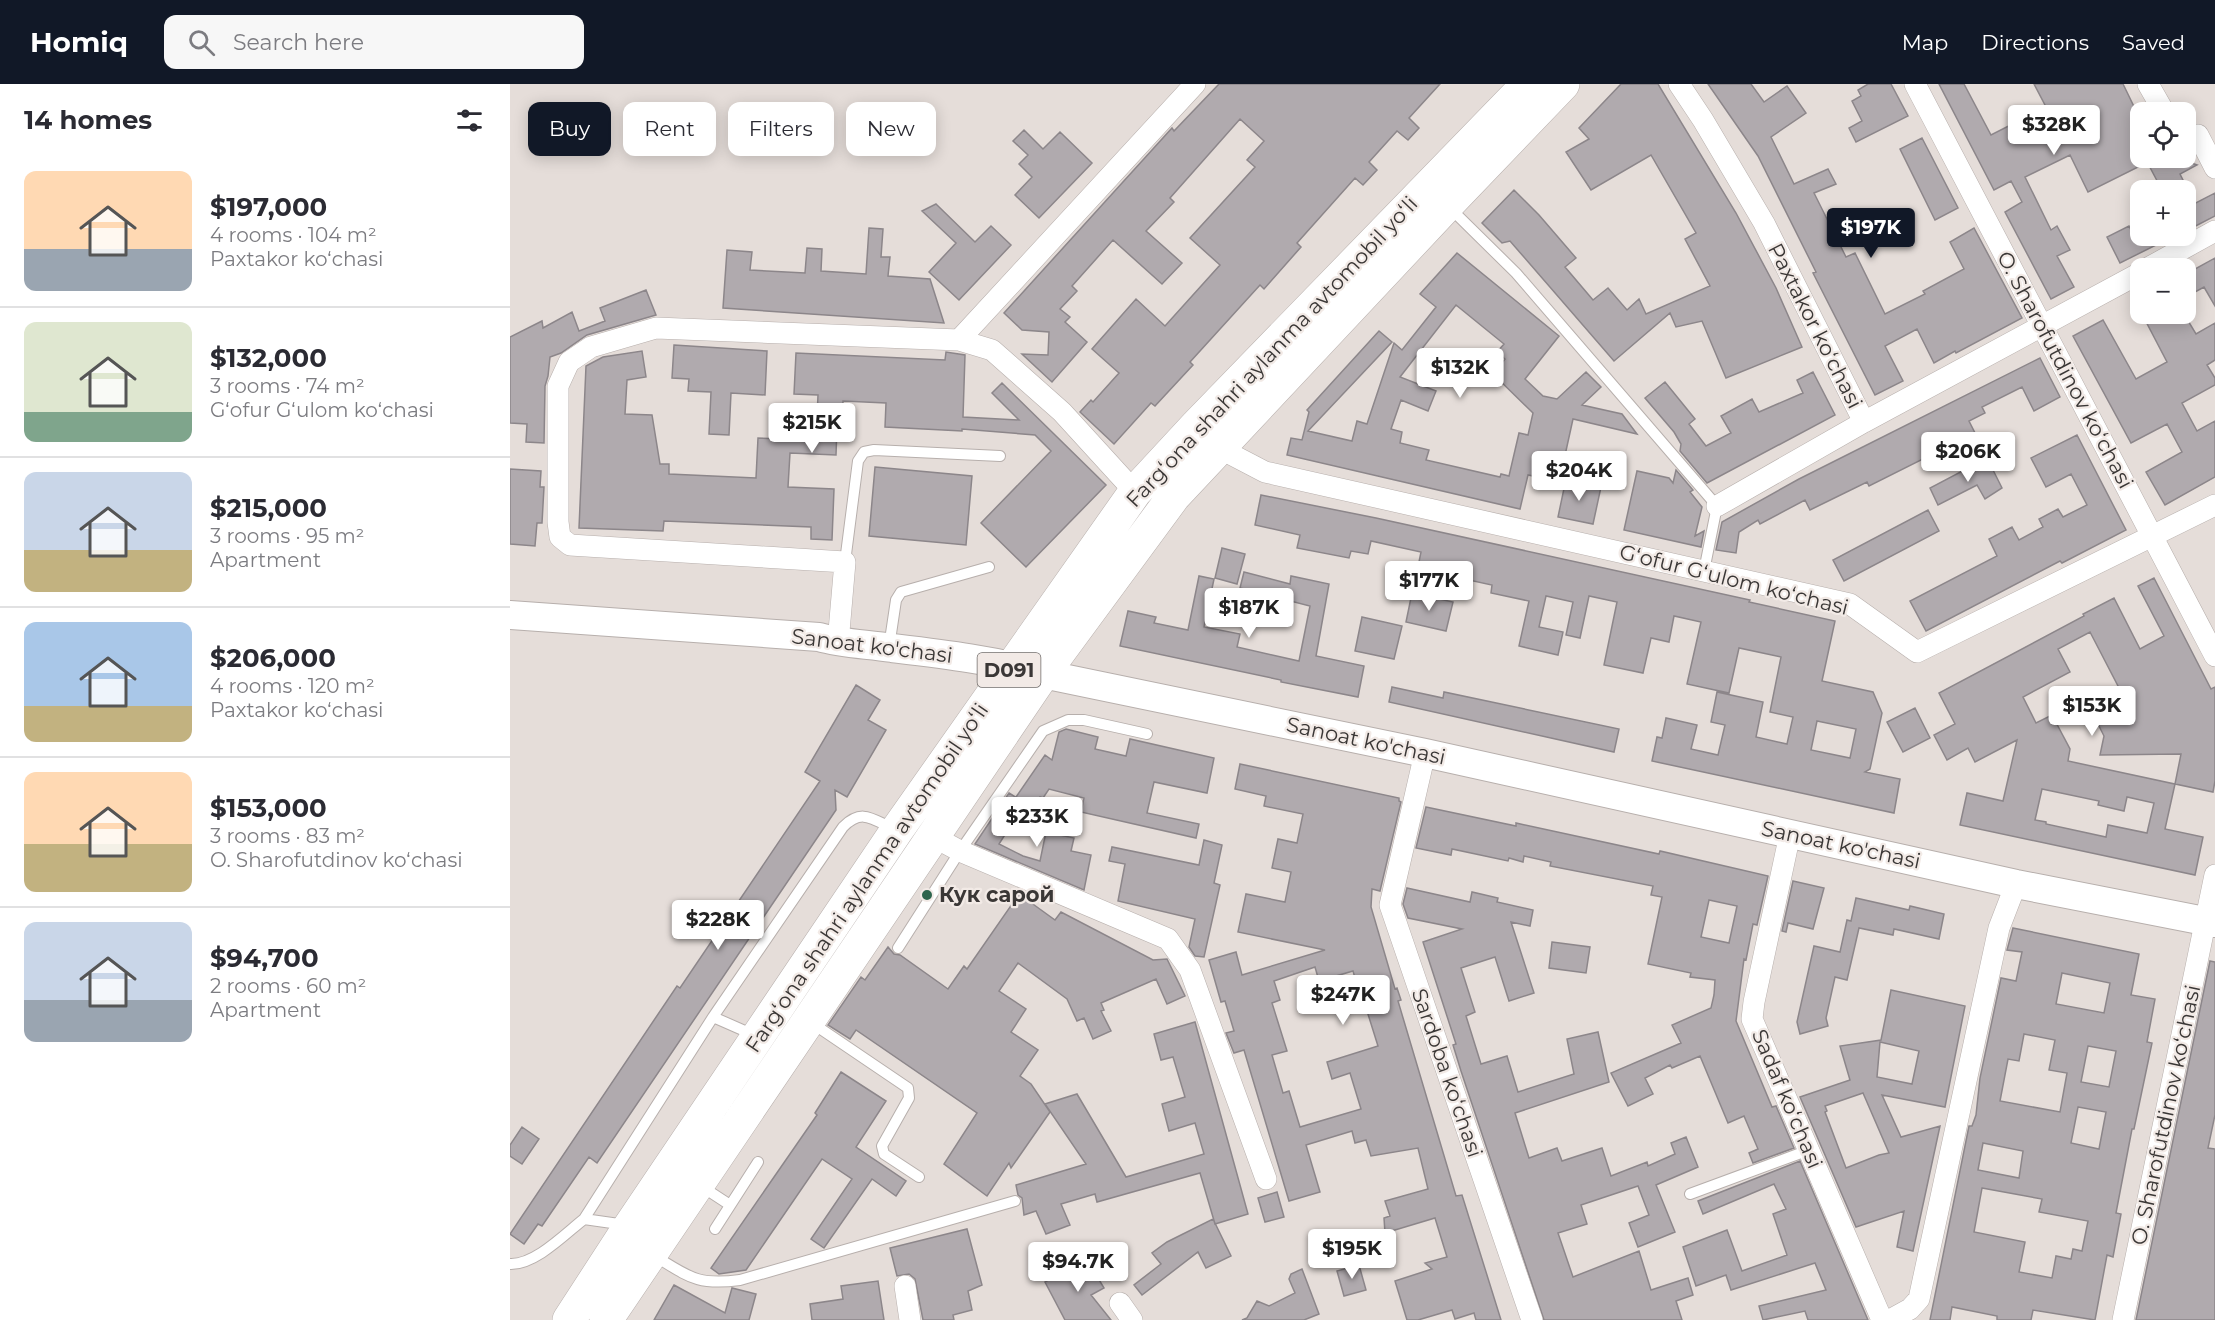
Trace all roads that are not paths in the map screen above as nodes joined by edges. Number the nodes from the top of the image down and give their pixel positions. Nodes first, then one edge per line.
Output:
1 (1195, 84) edge
2 (1528, 84) edge
3 (1563, 84) edge
4 (1678, 84) edge
5 (1915, 84) edge
6 (2148, 84) edge
7 (2158, 102) edge
8 (2200, 135) edge
9 (2215, 168) edge
10 (1447, 205) junction
11 (2215, 231) edge
12 (2166, 258) edge
13 (2130, 278) edge
14 (2043, 326) junction
15 (959, 340) junction
16 (1864, 422) junction
17 (1219, 448) junction
18 (1000, 456) dead end
19 (1135, 492) junction
20 (2215, 505) edge
21 (1717, 506) junction
22 (2152, 538) junction
23 (845, 562) junction
24 (989, 567) dead end
25 (1704, 571) junction
26 (510, 615) edge
27 (837, 643) junction
28 (890, 647) junction
29 (2215, 656) edge
30 (1028, 670) junction
31 (1147, 734) dead end
32 (1425, 753) junction
33 (897, 830) junction
34 (1790, 834) junction
35 (947, 844) junction
36 (2215, 875) edge
37 (2016, 884) junction
38 (2211, 922) edge
39 (898, 948) dead end
40 (713, 1017) junction
41 (810, 1021) junction
42 (758, 1037) junction
43 (1809, 1150) junction
44 (758, 1162) dead end
45 (919, 1177) dead end
46 (1266, 1179) dead end
47 (698, 1184) junction
48 (1690, 1194) dead end
49 (1015, 1201) dead end
50 (730, 1205) junction
51 (584, 1219) junction
52 (630, 1226) junction
53 (715, 1229) dead end
54 (651, 1254) junction
55 (510, 1264) edge
56 (905, 1287) dead end
57 (569, 1320) edge
58 (606, 1320) edge
59 (910, 1320) edge
60 (1532, 1320) edge
61 (1882, 1320) edge
62 (1890, 1320) edge
63 (2123, 1320) edge

1 - 15 street
2 - 19 highway, Fargʻona shahri aylanma avtomobil yoʻli / D091
3 - 10 highway, Fargʻona shahri aylanma avtomobil yoʻli / D091
4 - 16 street, Paxtakor koʻchasi
5 - 14 street, O. Sharofutdinov koʻchasi
6 - 7 street
8 - 9 street
10 - 17 highway, Fargʻona shahri aylanma avtomobil yoʻli / D091
10 - 21 lane
11 - 12 street
13 - 14 street, Paxtakor koʻchasi
14 - 16 street, Paxtakor koʻchasi
14 - 22 street, O. Sharofutdinov koʻchasi
15 - 19 street
15 - 23 street
16 - 21 street
17 - 25 street, Gʻofur Gʻulom koʻchasi
17 - 30 highway, Fargʻona shahri aylanma avtomobil yoʻli / D091
18 - 23 lane
19 - 30 highway, Fargʻona shahri aylanma avtomobil yoʻli / D091
20 - 22 street, Gʻofur Gʻulom koʻchasi
21 - 25 lane
22 - 25 street, Gʻofur Gʻulom koʻchasi
22 - 29 street, O. Sharofutdinov koʻchasi
23 - 27 street
24 - 28 lane
26 - 27 main road, Sanoat ko'chasi
27 - 28 main road, Sanoat ko'chasi
28 - 30 main road, Sanoat ko'chasi
30 - 32 main road, Sanoat ko'chasi
30 - 33 highway, Fargʻona shahri aylanma avtomobil yoʻli / D091
30 - 35 highway, Fargʻona shahri aylanma avtomobil yoʻli / D091
31 - 35 lane
32 - 34 main road, Sanoat ko'chasi
32 - 60 street, Sardoba koʻchasi
33 - 40 lane
33 - 42 highway, Fargʻona shahri aylanma avtomobil yoʻli / D091
34 - 37 main road, Sanoat ko'chasi
34 - 43 street, Sadaf koʻchasi
35 - 39 lane
35 - 41 highway, Fargʻona shahri aylanma avtomobil yoʻli / D091
35 - 46 street
36 - 38 street, O. Sharofutdinov koʻchasi
37 - 38 main road, Sanoat ko'chasi
37 - 62 street
38 - 63 street, O. Sharofutdinov koʻchasi
40 - 42 lane
40 - 51 lane
41 - 45 lane
41 - 47 highway, Fargʻona shahri aylanma avtomobil yoʻli / D091
42 - 52 highway, Fargʻona shahri aylanma avtomobil yoʻli / D091
43 - 48 lane
43 - 61 street, Sadaf koʻchasi
44 - 50 lane
47 - 50 lane
47 - 54 highway, Fargʻona shahri aylanma avtomobil yoʻli / D091
49 - 54 lane
50 - 53 lane
51 - 52 lane
51 - 55 lane
52 - 57 highway, Fargʻona shahri aylanma avtomobil yoʻli / D091
54 - 58 highway, Fargʻona shahri aylanma avtomobil yoʻli / D091
56 - 59 street

